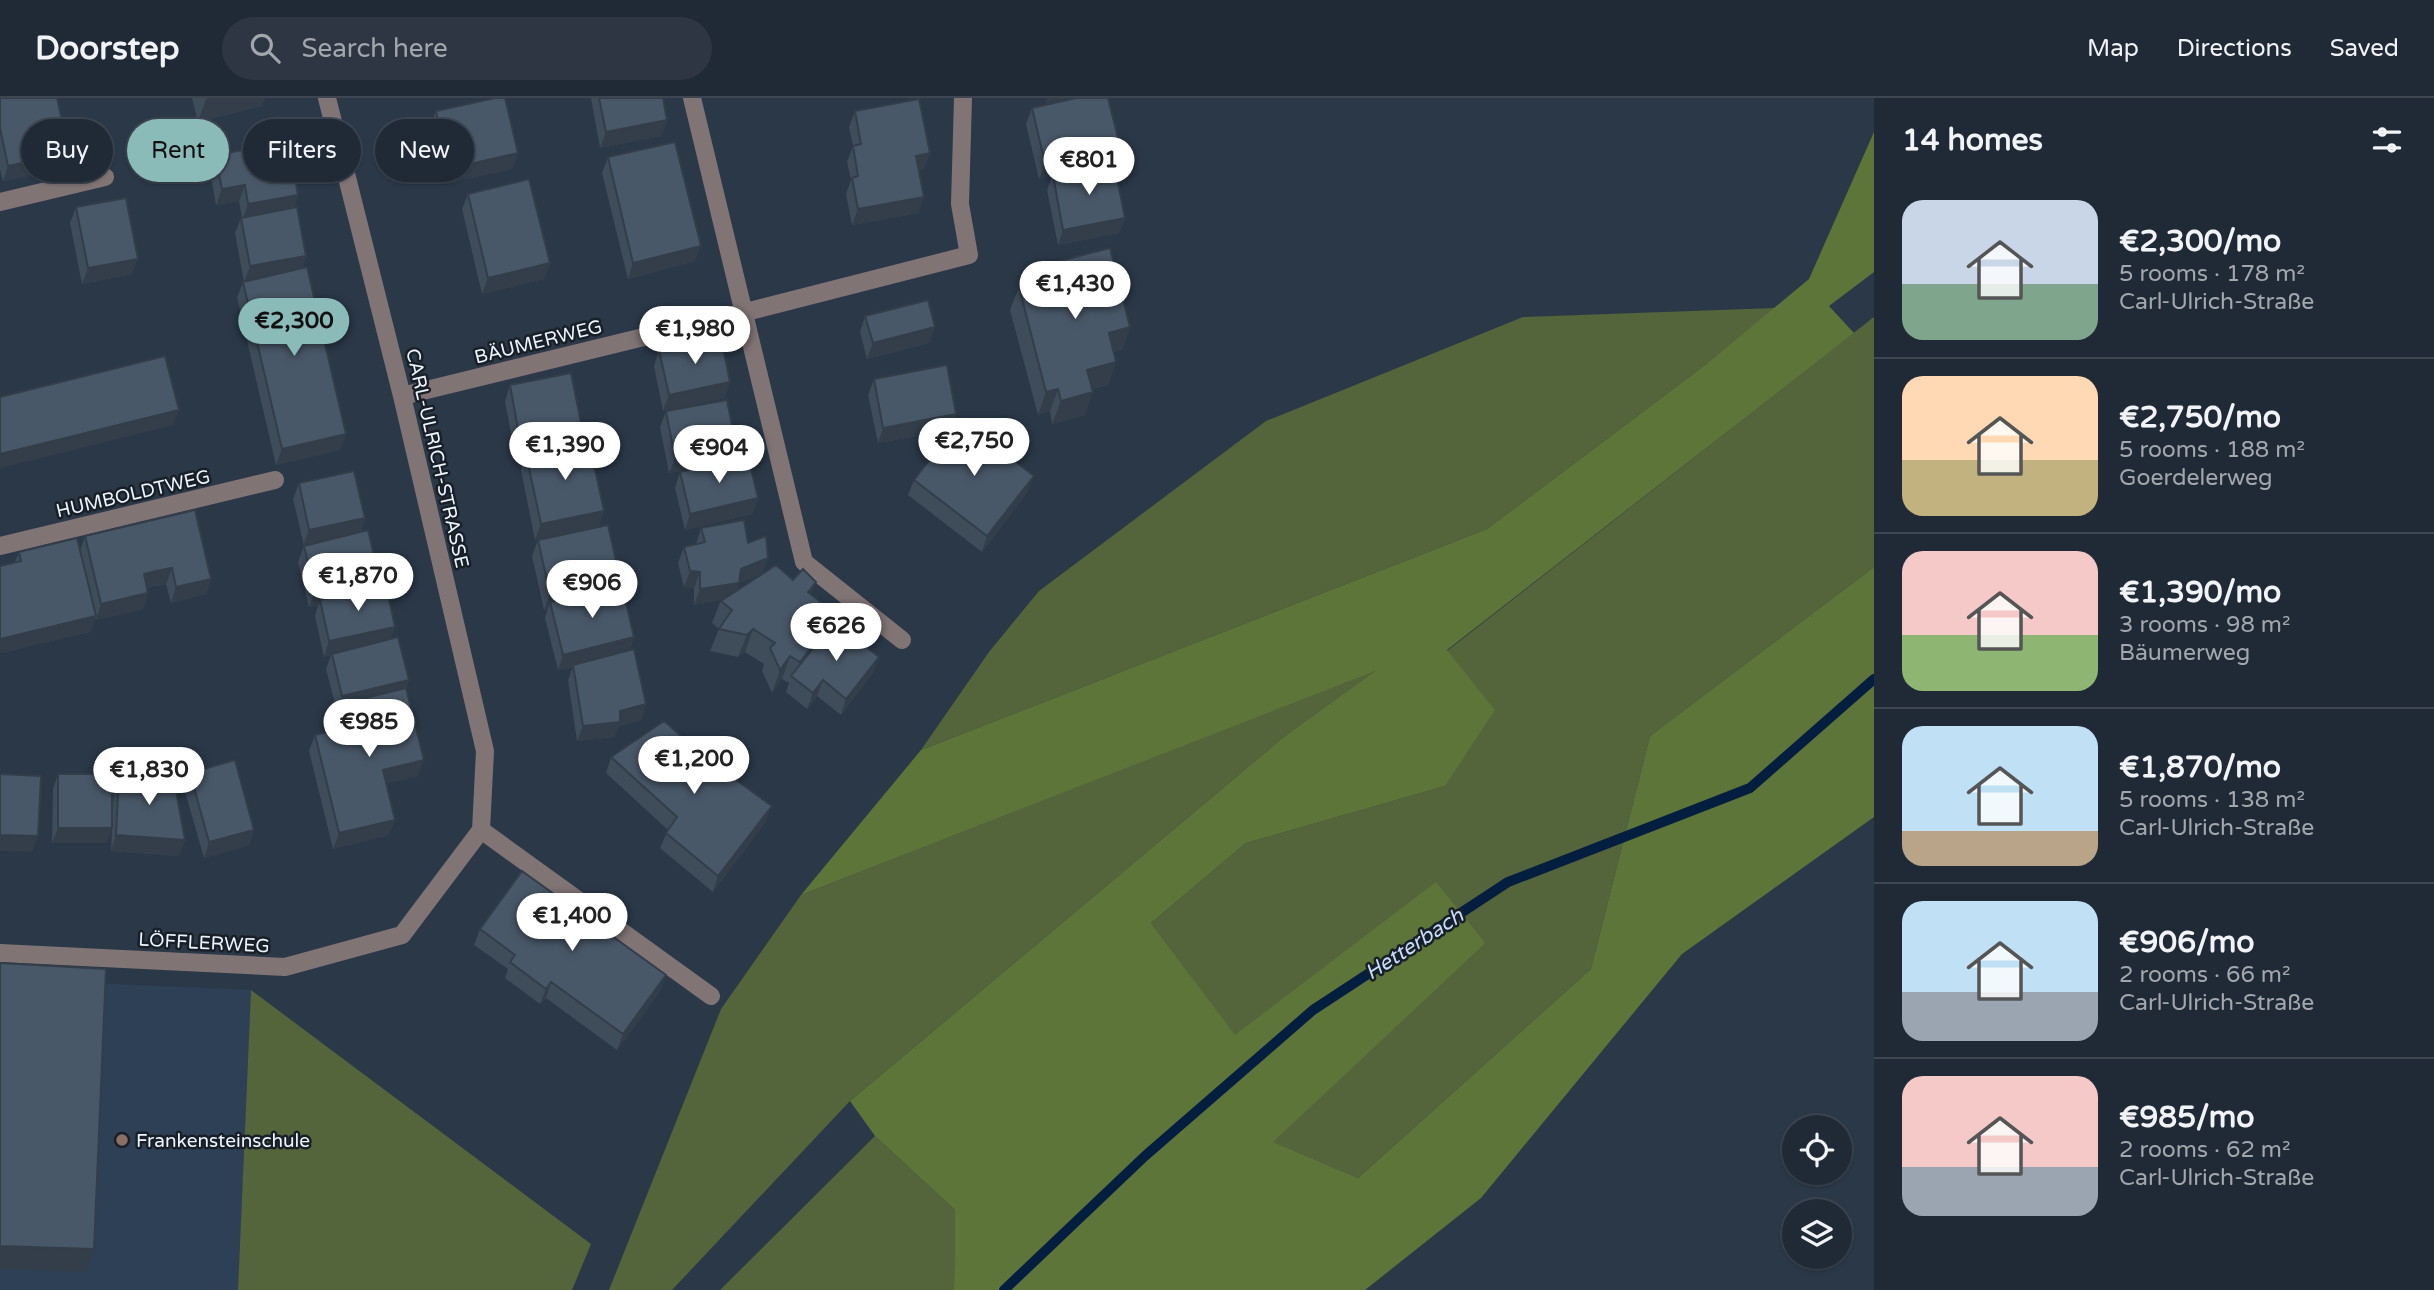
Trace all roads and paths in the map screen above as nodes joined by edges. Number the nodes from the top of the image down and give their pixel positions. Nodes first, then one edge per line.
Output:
1 (327, 98) edge
2 (692, 98) edge
3 (963, 98) edge
4 (84, 182) edge
5 (0, 202) edge
6 (742, 313) junction
7 (402, 396) junction
8 (275, 480) dead end
9 (0, 546) edge
10 (902, 640) dead end
11 (481, 830) junction
12 (0, 953) edge
13 (711, 996) dead end

1 - 7 street, CARL-ULRICH-STRASSE
2 - 6 street
3 - 6 street, BÄUMERWEG
4 - 5 street
6 - 7 street, BÄUMERWEG
6 - 10 street
7 - 11 street, CARL-ULRICH-STRASSE
8 - 9 street, HUMBOLDTWEG
11 - 12 street, LÖFFLERWEG
11 - 13 street

